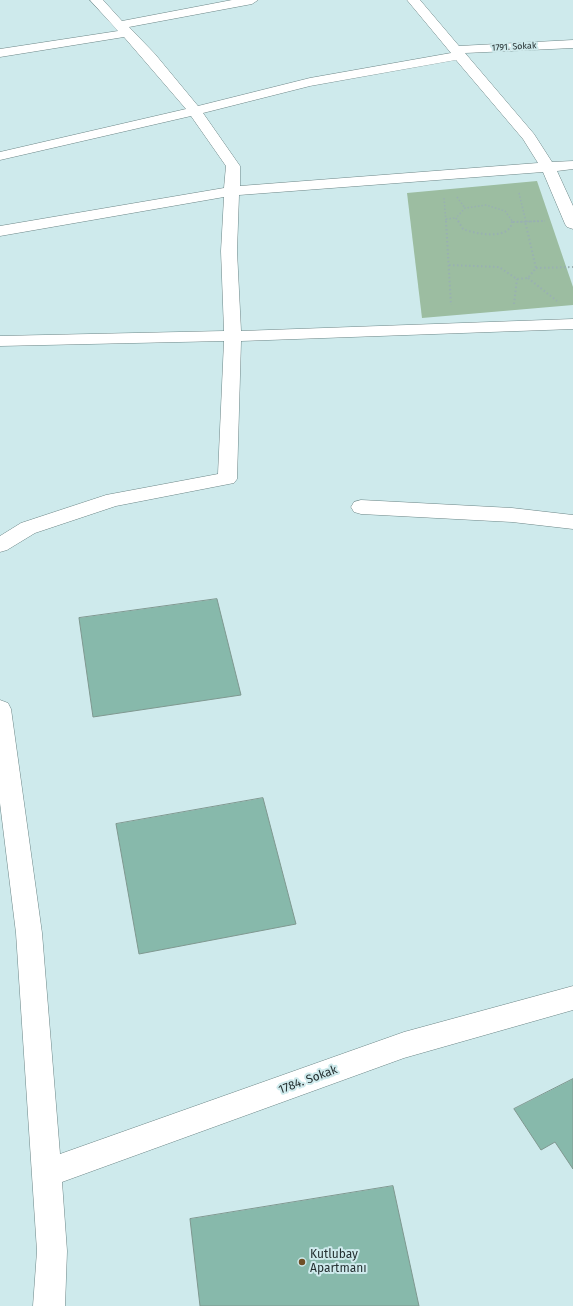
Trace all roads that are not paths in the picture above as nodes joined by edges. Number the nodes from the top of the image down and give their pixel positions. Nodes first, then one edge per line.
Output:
1 (96, 0) edge
2 (252, 0) edge
3 (413, 0) edge
4 (123, 29) junction
5 (573, 44) edge
6 (0, 53) edge
7 (458, 53) junction
8 (195, 111) junction
9 (0, 156) edge
10 (573, 165) edge
11 (548, 167) junction
12 (231, 191) junction
13 (573, 224) edge
14 (0, 231) edge
15 (573, 324) edge
16 (233, 336) junction
17 (0, 341) edge
18 (361, 507) dead end
19 (573, 522) edge
20 (0, 545) edge
21 (0, 709) edge
22 (573, 998) edge
23 (46, 1173) junction
24 (49, 1306) edge

1 - 4 street
2 - 4 street
3 - 7 street
4 - 6 street
4 - 8 street
5 - 7 street, 1791. Sokak
7 - 8 street, 1791. Sokak
7 - 11 street
8 - 9 street, 1791. Sokak
8 - 12 street
10 - 11 street
11 - 12 street
11 - 13 street
12 - 14 street
12 - 16 street
15 - 16 street
16 - 17 street
16 - 20 street
18 - 19 street
21 - 23 street
22 - 23 street, 1784. Sokak
23 - 24 street

